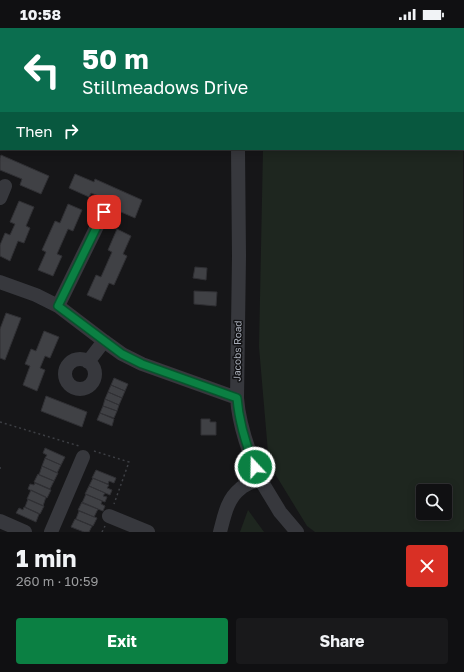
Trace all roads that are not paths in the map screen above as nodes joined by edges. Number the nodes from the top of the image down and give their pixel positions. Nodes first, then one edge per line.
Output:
1 (238, 150) edge
2 (104, 212) dead end
3 (0, 282) edge
4 (58, 306) junction
5 (104, 341) junction
6 (88, 362) dead end
7 (237, 398) junction
8 (83, 457) dead end
9 (260, 479) junction
10 (109, 516) dead end
11 (0, 521) edge
12 (25, 532) edge
13 (51, 532) edge
14 (148, 532) edge
15 (220, 532) edge
16 (297, 532) edge

1 - 7 street, Jacobs Road
2 - 4 street
3 - 4 street
4 - 5 street
5 - 6 street
5 - 7 street
7 - 9 street, Jacobs Road
8 - 13 street
9 - 15 street
9 - 16 street, Jacobs Road
10 - 14 street
11 - 12 street

